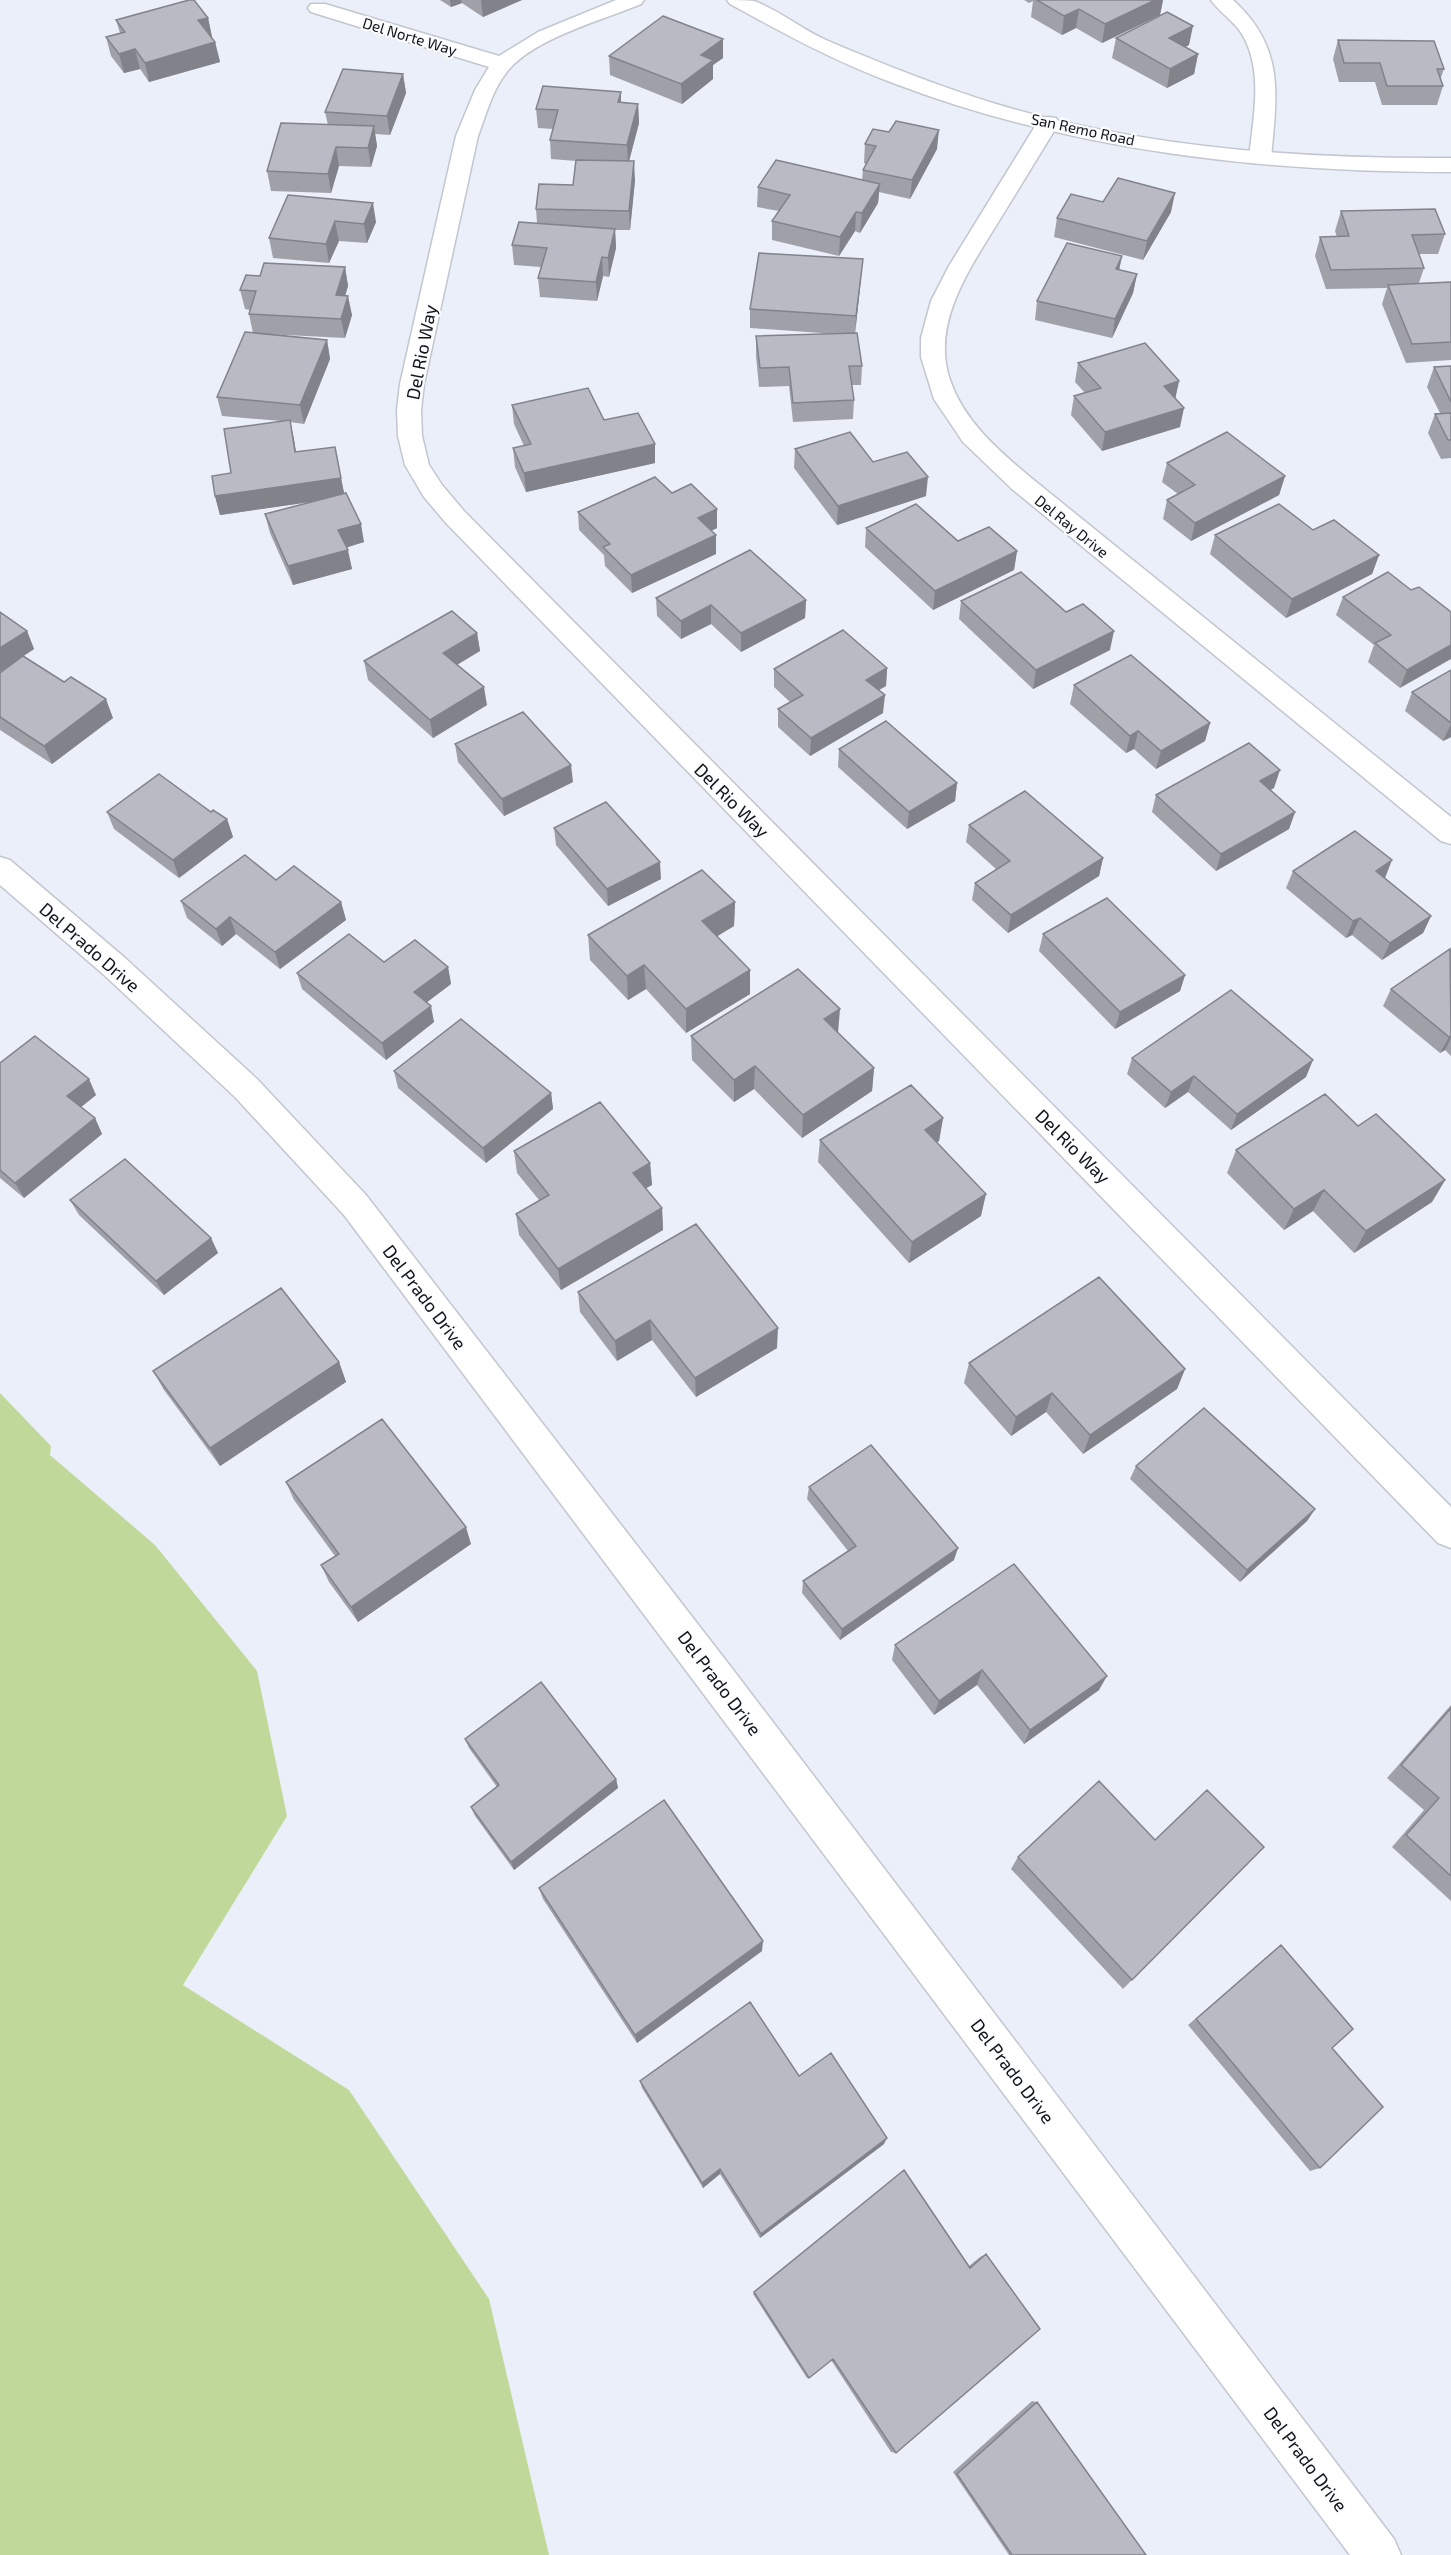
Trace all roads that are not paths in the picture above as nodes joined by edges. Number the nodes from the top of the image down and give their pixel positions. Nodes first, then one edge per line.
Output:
1 (634, 0) edge
2 (737, 0) edge
3 (1221, 0) edge
4 (318, 9) dead end
5 (502, 64) junction
6 (1048, 123) junction
7 (1260, 158) junction
8 (1451, 165) edge
9 (1451, 833) edge
10 (0, 868) edge
11 (1451, 1531) edge
12 (1378, 2555) edge

1 - 5 street, Del Rio Way
2 - 6 street, San Remo Road
3 - 7 street
4 - 5 street, Del Norte Way
5 - 11 street, Del Rio Way
6 - 7 street, San Remo Road
6 - 9 street, Del Ray Drive
7 - 8 street, San Remo Road
10 - 12 street, Del Prado Drive

